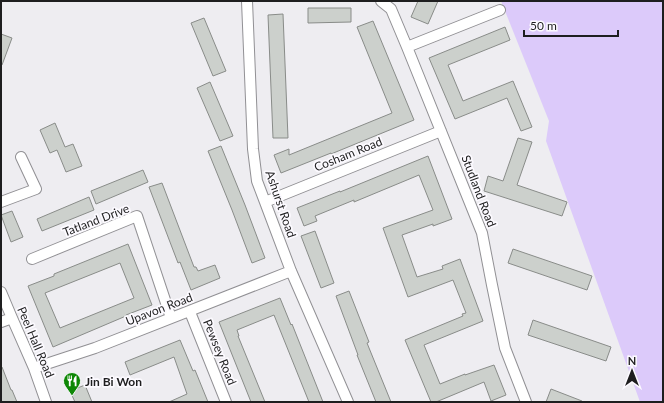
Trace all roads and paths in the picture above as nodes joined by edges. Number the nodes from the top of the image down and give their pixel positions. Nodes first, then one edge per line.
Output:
1 (247, 1) edge
2 (380, 1) edge
3 (500, 10) dead end
4 (408, 47) junction
5 (441, 131) junction
6 (21, 157) dead end
7 (1, 202) edge
8 (265, 202) junction
9 (32, 259) dead end
10 (291, 271) junction
11 (1, 292) edge
12 (190, 312) junction
13 (12, 318) junction
14 (171, 318) junction
15 (1, 322) edge
16 (34, 368) junction
17 (46, 402) edge
18 (226, 402) edge
19 (348, 402) edge
20 (526, 402) edge

1 - 8 street, Ashurst Road
2 - 4 street, Studland Road
3 - 4 street
4 - 5 street, Studland Road
5 - 8 street, Cosham Road
5 - 20 street, Studland Road
6 - 7 street
8 - 10 street, Ashurst Road
9 - 14 street, Tatland Drive
10 - 12 street, Upavon Road
10 - 19 street, Ashurst Road
11 - 13 street, Peel Hall Road
12 - 14 street, Upavon Road
12 - 18 street, Pewsey Road
13 - 15 street
13 - 16 street, Peel Hall Road
14 - 16 street, Upavon Road
16 - 17 street, Peel Hall Road

